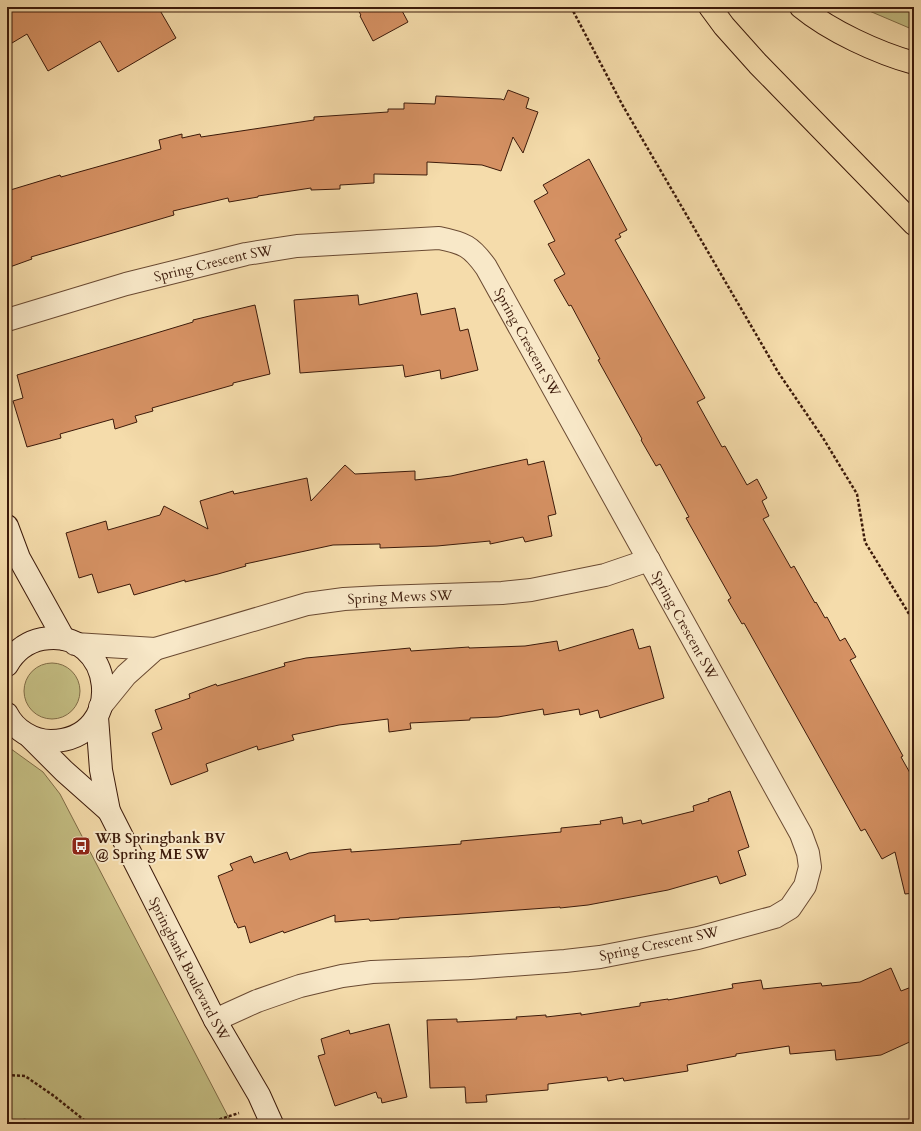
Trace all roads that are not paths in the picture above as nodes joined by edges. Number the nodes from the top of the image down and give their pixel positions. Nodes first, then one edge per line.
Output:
1 (710, 7) edge
2 (801, 7) edge
3 (914, 63) edge
4 (914, 224) edge
5 (7, 320) edge
6 (7, 526) edge
7 (649, 560) junction
8 (70, 641) junction
9 (155, 649) junction
10 (7, 665) edge
11 (99, 712) junction
12 (7, 714) edge
13 (30, 737) junction
14 (109, 811) junction
15 (215, 1020) junction
16 (268, 1115) edge

1 - 4 highway
2 - 3 highway
5 - 7 street, Spring Crescent SW
6 - 8 street
7 - 9 street, Spring Mews SW
7 - 15 street, Spring Crescent SW
8 - 9 street, Spring Mews SW
8 - 10 street, Spring Mews SW
8 - 11 street, Springbank Boulevard SW
9 - 11 street, Spring Mews SW
11 - 13 street, Spring Mews SW
11 - 14 street, Springbank Boulevard SW
12 - 13 street, Springbank Boulevard SW
13 - 14 street, Springbank Boulevard SW
14 - 15 street, Springbank Boulevard SW
15 - 16 street, Springbank Boulevard SW

